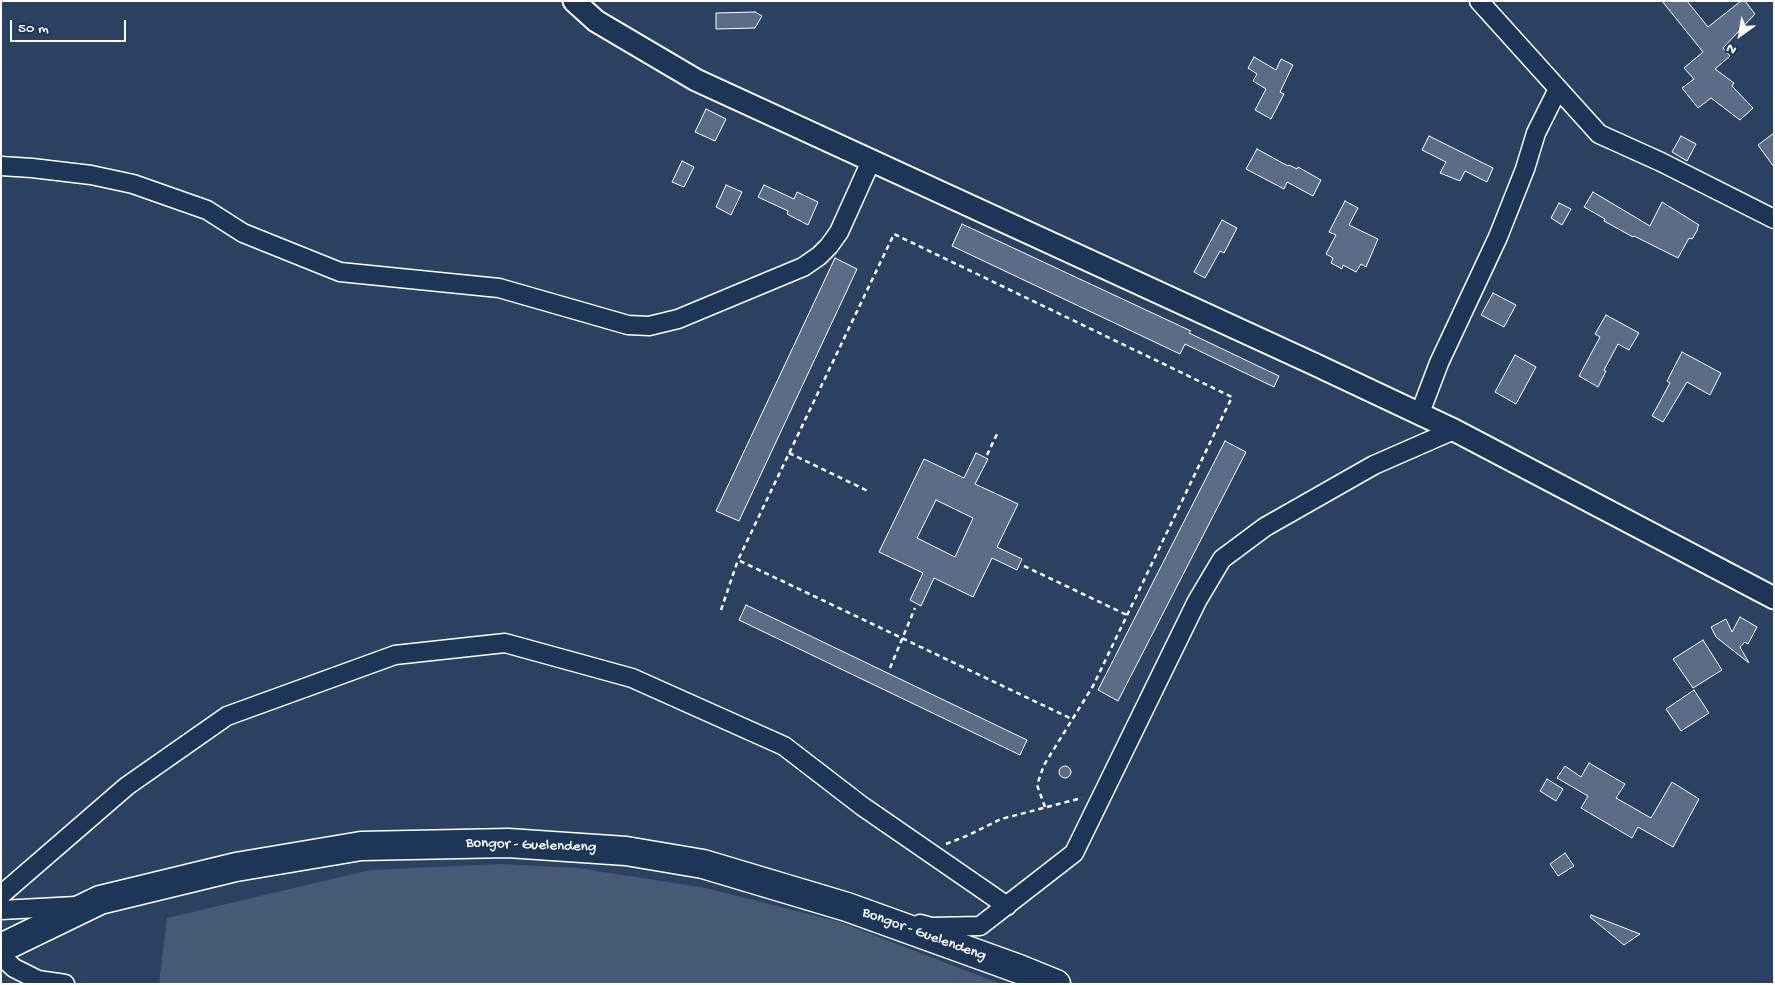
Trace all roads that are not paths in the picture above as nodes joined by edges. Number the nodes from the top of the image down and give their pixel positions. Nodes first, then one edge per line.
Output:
1 (574, 1) edge
2 (1479, 1) edge
3 (1558, 88) junction
4 (871, 161) junction
5 (1, 166) edge
6 (1774, 219) edge
7 (1417, 413) junction
8 (1454, 430) junction
9 (1774, 598) edge
10 (1, 895) edge
11 (88, 906) junction
12 (1007, 906) junction
13 (847, 907) junction
14 (1, 910) edge
15 (1, 948) edge
16 (1, 956) edge
17 (64, 984) edge
18 (1056, 984) edge

1 - 4 street
2 - 3 street
3 - 6 street
3 - 7 street
4 - 5 street
4 - 7 street
7 - 8 street
8 - 9 street
8 - 12 street
10 - 12 street
11 - 13 highway, Bongor - Guelendeng
11 - 14 street
11 - 15 highway, Bongor - Guelendeng
12 - 13 street
13 - 18 highway, Bongor - Guelendeng
16 - 17 street

